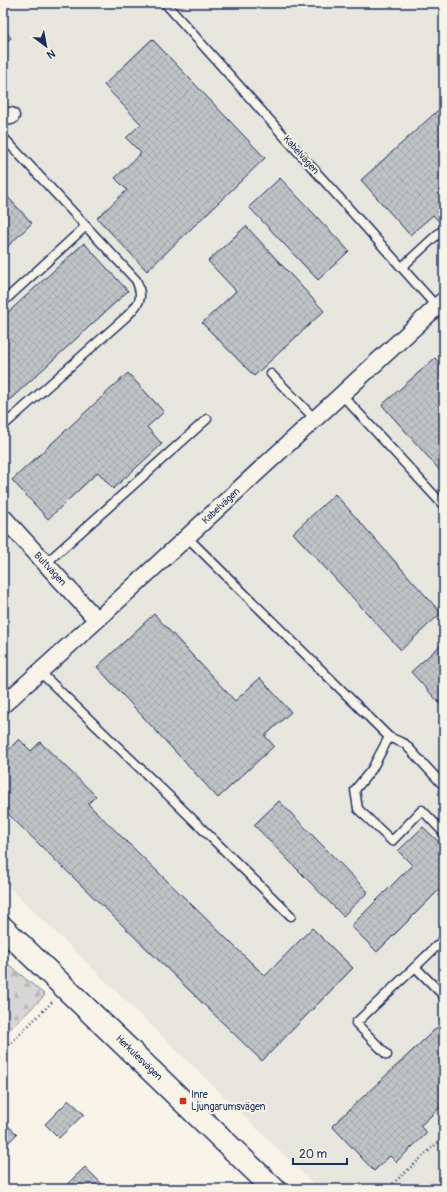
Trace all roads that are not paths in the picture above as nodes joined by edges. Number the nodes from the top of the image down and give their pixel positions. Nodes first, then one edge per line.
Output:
1 (164, 3) edge
2 (3, 137) edge
3 (86, 226) junction
4 (440, 232) dead end
5 (402, 267) junction
6 (3, 302) edge
7 (441, 303) edge
8 (271, 374) dead end
9 (342, 395) junction
10 (207, 419) dead end
11 (315, 419) junction
12 (3, 426) edge
13 (444, 506) edge
14 (4, 520) edge
15 (187, 537) junction
16 (45, 564) junction
17 (98, 620) junction
18 (40, 672) junction
19 (3, 705) edge
20 (389, 737) junction
21 (444, 786) edge
22 (444, 833) edge
23 (292, 916) dead end
24 (3, 928) edge
25 (444, 939) edge
26 (415, 967) junction
27 (444, 996) edge
28 (387, 1054) dead end
29 (274, 1189) edge

1 - 5 lane, Kabelvägen
2 - 3 lane
3 - 6 lane
3 - 12 lane
4 - 5 lane
5 - 7 lane, Kabelvägen
7 - 9 street, Kabelvägen
8 - 11 lane
9 - 11 street, Kabelvägen
9 - 13 lane
10 - 16 lane
11 - 15 street, Kabelvägen
14 - 16 street, Bultvägen
15 - 17 street, Kabelvägen
15 - 20 lane
16 - 17 street, Bultvägen
17 - 18 street, Kabelvägen
18 - 19 street, Kabelvägen
18 - 23 lane
20 - 21 lane
20 - 22 lane
24 - 29 street, Herkulesvägen
25 - 26 lane
26 - 27 lane
26 - 28 lane

